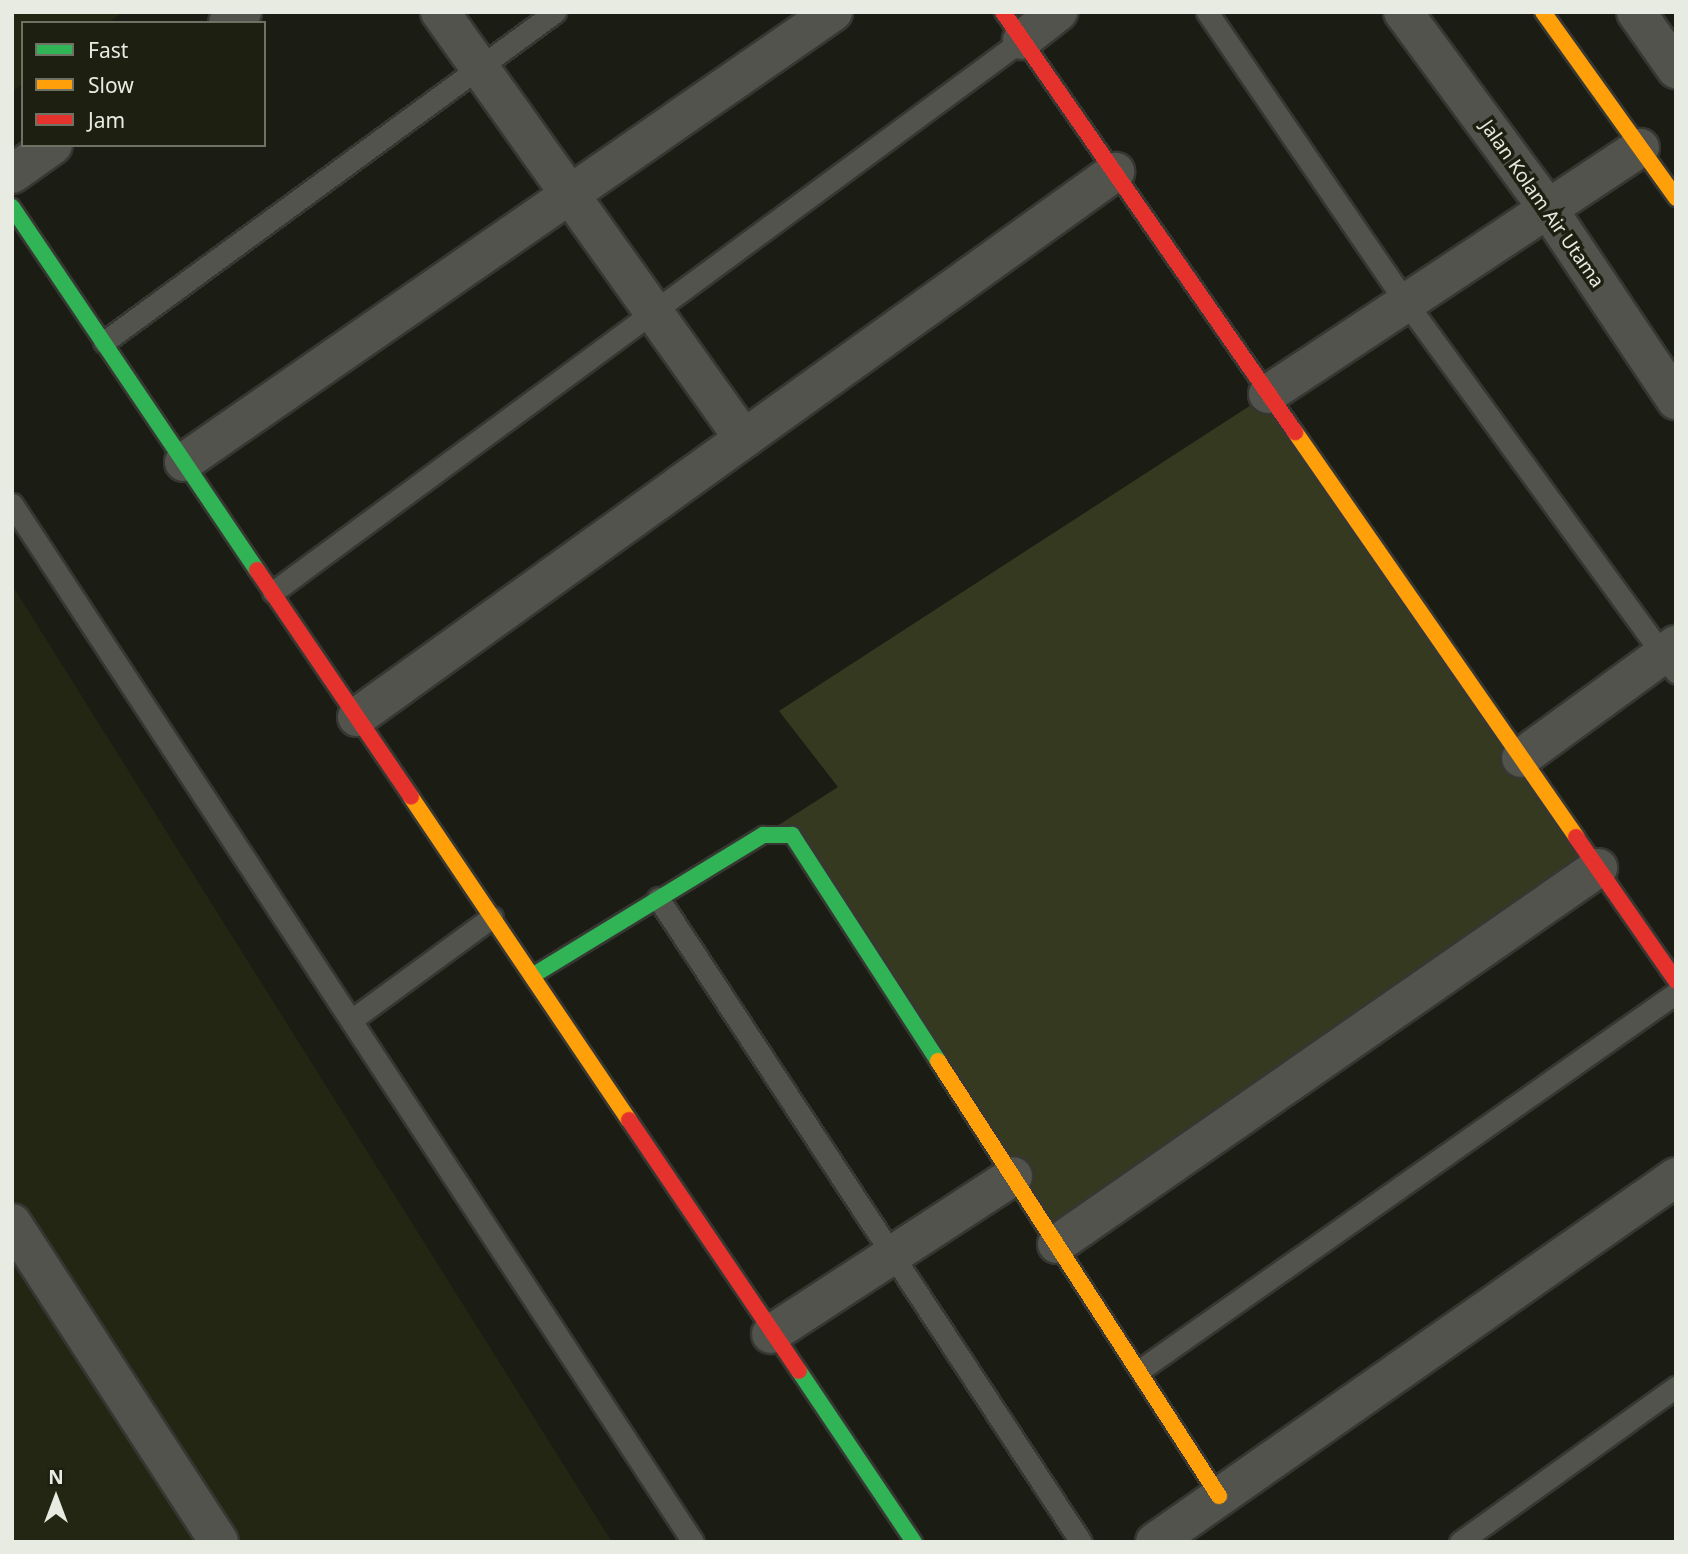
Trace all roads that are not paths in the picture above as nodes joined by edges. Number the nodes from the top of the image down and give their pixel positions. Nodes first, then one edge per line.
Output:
1 (440, 12) edge
2 (555, 12) edge
3 (833, 12) edge
4 (1058, 12) edge
5 (1207, 12) edge
6 (1404, 12) edge
7 (1543, 12) edge
8 (1636, 12) edge
9 (1013, 26) edge
10 (479, 66) junction
11 (1676, 69) edge
12 (50, 147) edge
13 (1640, 148) junction
14 (1115, 172) junction
15 (12, 174) edge
16 (570, 195) junction
17 (1676, 198) edge
18 (1546, 206) junction
19 (12, 207) edge
20 (1405, 301) junction
21 (653, 312) junction
22 (104, 342) junction
23 (1268, 394) junction
24 (1676, 400) edge
25 (744, 439) junction
26 (184, 462) junction
27 (12, 503) edge
28 (273, 593) junction
29 (1672, 657) edge
30 (357, 717) junction
31 (1521, 758) junction
32 (1598, 868) junction
33 (658, 898) junction
34 (492, 918) junction
35 (532, 976) junction
36 (1676, 981) edge
37 (1676, 993) edge
38 (354, 1018) junction
39 (1013, 1176) junction
40 (1676, 1177) edge
41 (12, 1223) edge
42 (1058, 1244) junction
43 (893, 1251) junction
44 (771, 1334) junction
45 (1140, 1370) junction
46 (1676, 1387) edge
47 (1219, 1496) junction
48 (219, 1542) edge
49 (693, 1542) edge
50 (914, 1542) edge
51 (1081, 1542) edge
52 (1155, 1542) edge
53 (1460, 1542) edge

1 - 10 street
2 - 10 lane
3 - 16 street
4 - 9 street
5 - 20 lane
6 - 18 street, Jalan Kolam Air Utama
7 - 13 street
8 - 11 street
9 - 14 street
9 - 21 lane
10 - 16 street
10 - 22 lane
12 - 15 street
13 - 17 street
13 - 18 street
14 - 23 street
14 - 25 street
16 - 21 street
16 - 26 street
18 - 20 street
18 - 24 street, Jalan Kolam Air Utama
19 - 22 street
20 - 23 street
20 - 29 lane
21 - 25 street
21 - 28 lane
22 - 26 street
23 - 31 street
25 - 30 street
26 - 28 street
27 - 38 lane
28 - 30 street
29 - 31 street
30 - 34 street
31 - 32 street
32 - 36 street
32 - 42 street
33 - 35 street
33 - 39 street
33 - 43 lane
34 - 35 street
34 - 38 lane
35 - 44 street
37 - 45 lane
38 - 49 lane
39 - 42 street
39 - 43 street
40 - 47 street
41 - 48 street
42 - 45 street
43 - 44 street
43 - 51 lane
44 - 50 street
45 - 47 street
46 - 53 lane
47 - 52 street

